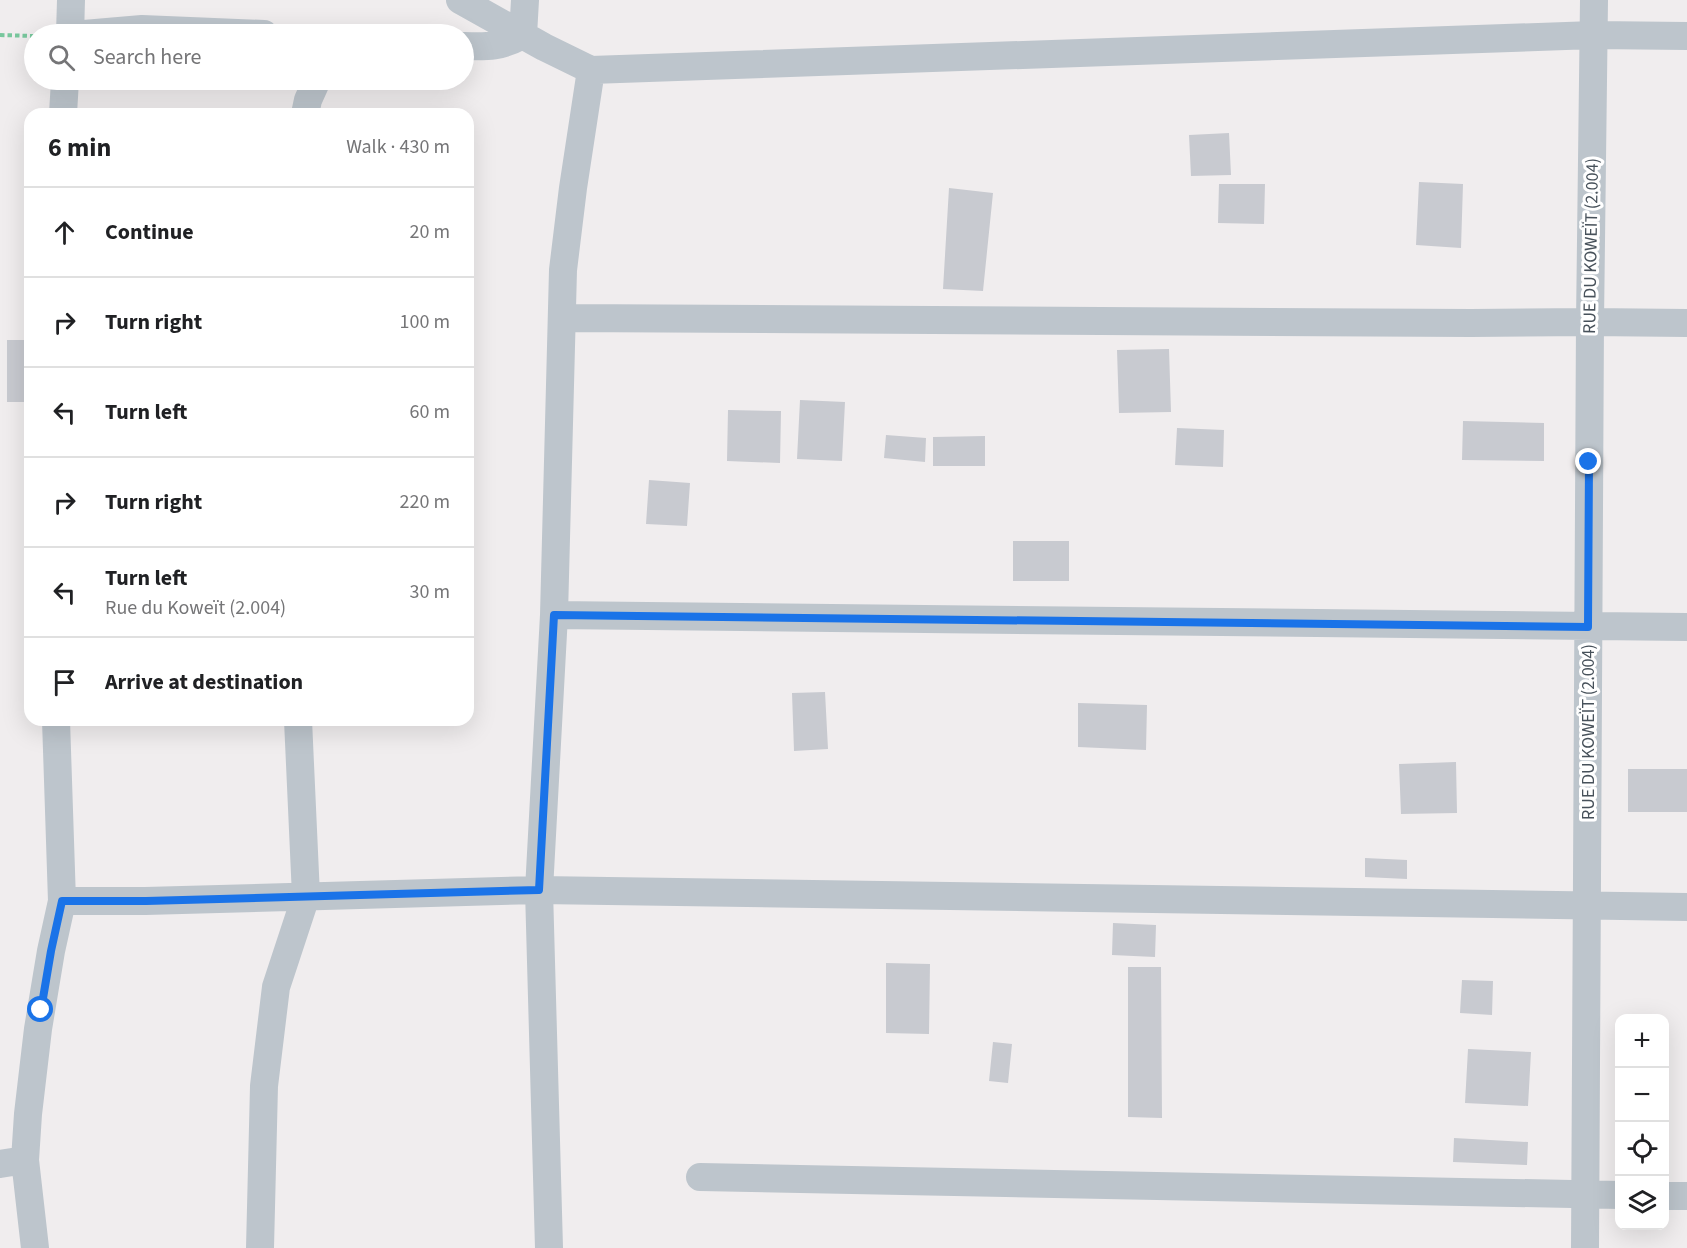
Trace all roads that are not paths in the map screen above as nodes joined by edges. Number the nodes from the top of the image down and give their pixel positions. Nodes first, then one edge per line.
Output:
1 (71, 0) edge
2 (460, 0) edge
3 (525, 0) edge
4 (1594, 0) edge
5 (70, 24) edge
6 (523, 35) junction
7 (1594, 35) junction
8 (1687, 36) edge
9 (474, 46) edge
10 (591, 70) junction
11 (64, 90) edge
12 (312, 90) edge
13 (63, 108) edge
14 (306, 108) edge
15 (563, 318) junction
16 (1590, 322) junction
17 (1687, 323) edge
18 (554, 615) junction
19 (1588, 627) junction
20 (1687, 627) edge
21 (56, 726) edge
22 (298, 726) edge
23 (539, 890) junction
24 (306, 896) junction
25 (62, 901) junction
26 (1587, 906) junction
27 (1687, 908) edge
28 (12, 1162) edge
29 (700, 1177) dead end
30 (1585, 1194) junction
31 (1615, 1195) edge
32 (1669, 1196) edge
33 (1687, 1196) edge
34 (35, 1248) edge
35 (260, 1248) edge
36 (549, 1248) edge
37 (1585, 1248) edge

1 - 5 street
2 - 6 street
3 - 6 street
4 - 7 street, RUE DU KOWEÏT (2.004)
6 - 9 street
6 - 10 street
7 - 8 street
7 - 10 street
7 - 16 street, RUE DU KOWEÏT (2.004)
10 - 15 street
11 - 13 street
12 - 14 street
15 - 16 street
15 - 18 street
16 - 17 street
16 - 19 street, RUE DU KOWEÏT (2.004)
18 - 19 street
18 - 23 street
19 - 20 street
19 - 26 street, RUE DU KOWEÏT (2.004)
21 - 25 street
22 - 24 street
23 - 24 street
23 - 26 street
23 - 36 street
24 - 25 street
24 - 35 street
25 - 28 street
26 - 27 street
26 - 30 street, RUE DU KOWEÏT (2.004)
28 - 34 street
29 - 30 street
30 - 31 street
30 - 37 street, RUE DU KOWEÏT (2.004)
32 - 33 street

